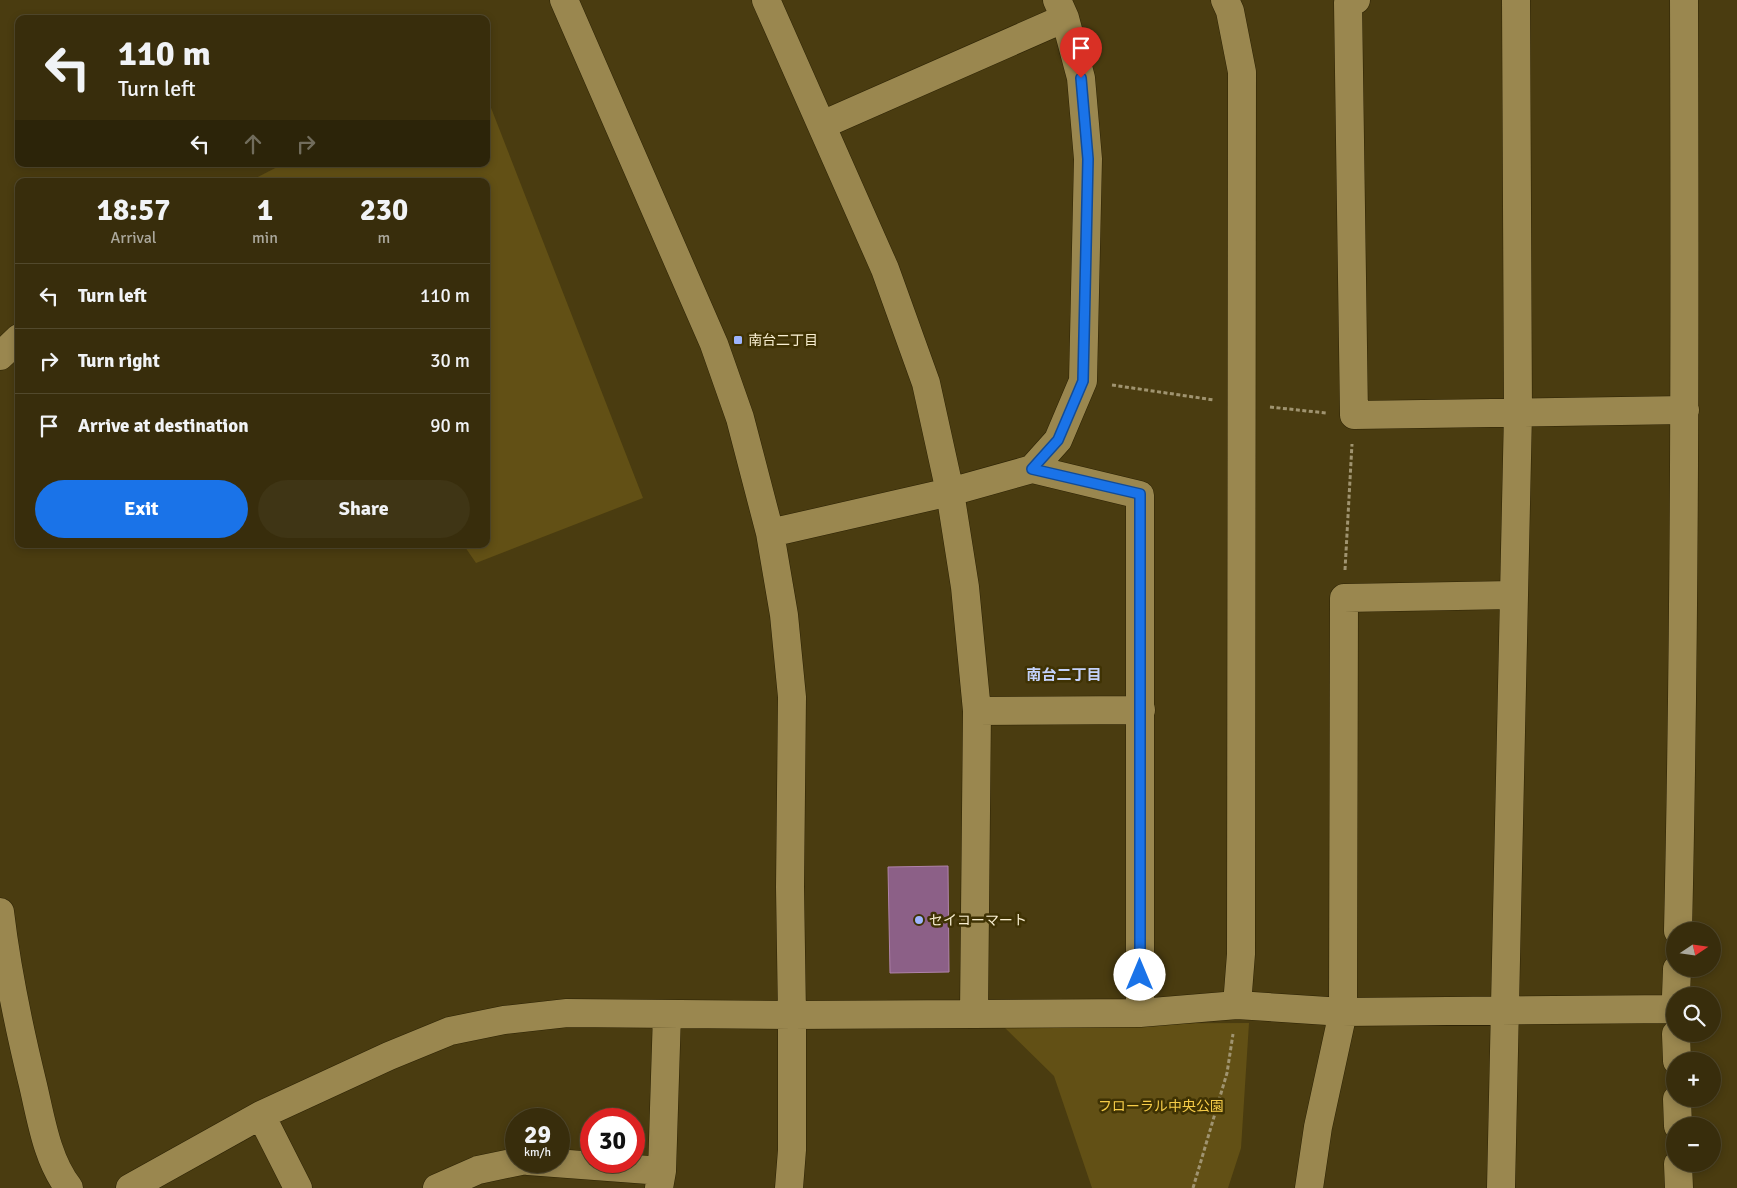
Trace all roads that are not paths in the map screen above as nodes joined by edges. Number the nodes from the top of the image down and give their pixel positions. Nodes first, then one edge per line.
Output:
1 (564, 0) edge
2 (766, 0) edge
3 (1225, 0) edge
4 (1356, 0) edge
5 (1516, 0) edge
6 (1684, 0) edge
7 (1060, 9) edge
8 (822, 125) junction
9 (15, 342) edge
10 (0, 356) edge
11 (1685, 410) junction
12 (1518, 413) junction
13 (1032, 469) junction
14 (950, 492) junction
15 (770, 533) junction
16 (1513, 594) junction
17 (1141, 710) junction
18 (977, 711) junction
19 (0, 912) edge
20 (1678, 922) edge
21 (3, 959) edge
22 (1237, 1005) junction
23 (1666, 1009) edge
24 (1343, 1012) junction
25 (1504, 1012) junction
26 (974, 1013) junction
27 (1140, 1013) junction
28 (667, 1014) junction
29 (792, 1015) junction
30 (261, 1115) junction
31 (505, 1164) edge
32 (570, 1167) edge
33 (1678, 1172) edge
34 (660, 1180) edge
35 (69, 1188) edge
36 (130, 1188) edge
37 (298, 1188) edge
38 (437, 1188) edge
39 (789, 1188) edge
40 (1309, 1188) edge
41 (1501, 1188) edge
42 (1679, 1188) edge

1 - 15 street
2 - 8 street
3 - 22 street
4 - 12 street
5 - 12 street
6 - 11 street
7 - 8 street
7 - 13 street
8 - 14 street
9 - 10 street
11 - 12 street
11 - 20 street
12 - 16 street
13 - 14 street
13 - 17 street
14 - 15 street
14 - 18 street
15 - 29 street
16 - 24 street
16 - 25 street
17 - 18 street
17 - 27 street
18 - 26 street
19 - 21 street
21 - 35 street
22 - 24 street
22 - 27 street
23 - 25 street
24 - 25 street
24 - 40 street
25 - 41 street
26 - 27 street
26 - 29 street
28 - 29 street
28 - 30 street
28 - 34 street
29 - 39 street
30 - 36 street
30 - 37 street
31 - 38 street
32 - 34 street
33 - 42 street

